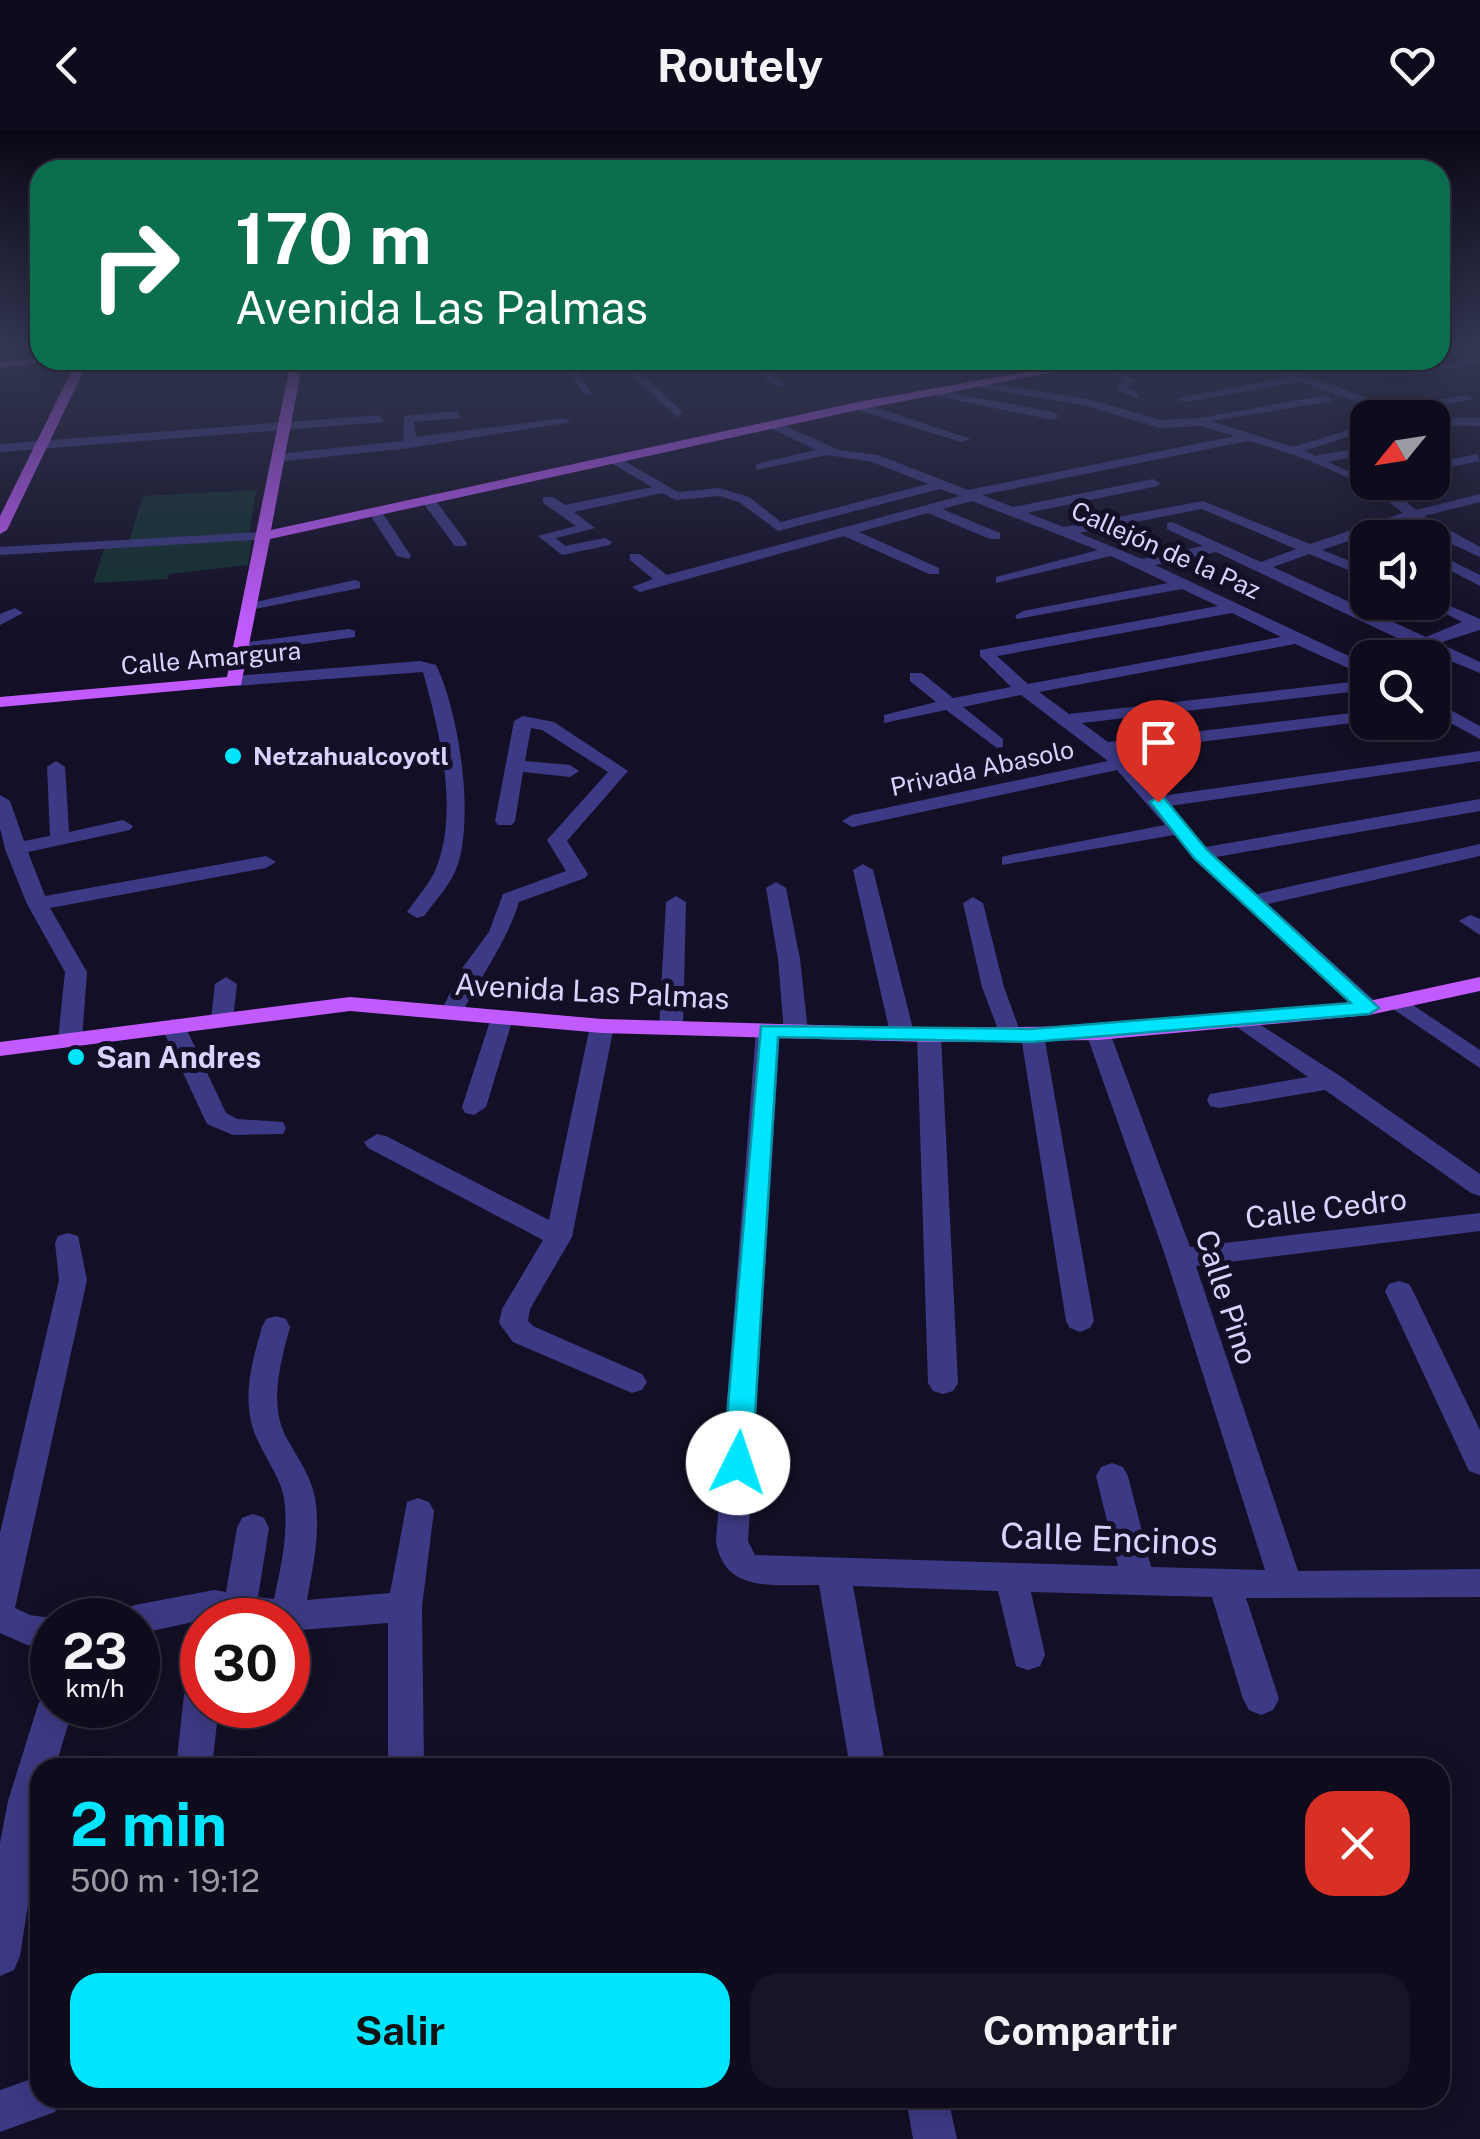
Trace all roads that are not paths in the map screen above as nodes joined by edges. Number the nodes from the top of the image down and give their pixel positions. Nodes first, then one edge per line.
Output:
1 (45, 441) edge
2 (99, 441) edge
3 (280, 441) edge
4 (335, 441) edge
5 (367, 441) edge
6 (696, 441) edge
7 (808, 441) edge
8 (1228, 441) edge
9 (1264, 441) edge
10 (1324, 441) edge
11 (43, 445) junction
12 (0, 448) edge
13 (278, 451) junction
14 (830, 451) junction
15 (1293, 451) junction
16 (1350, 453) edge
17 (1477, 458) dead end
18 (614, 459) junction
19 (1316, 460) junction
20 (1450, 463) edge
21 (762, 466) dead end
22 (1350, 475) edge
23 (1153, 483) dead end
24 (944, 484) junction
25 (664, 488) junction
26 (972, 495) junction
27 (1480, 498) edge
28 (428, 500) junction
29 (548, 500) dead end
30 (1392, 500) edge
31 (928, 509) junction
32 (563, 510) junction
33 (375, 512) junction
34 (1015, 512) junction
35 (1396, 519) junction
36 (1172, 526) dead end
37 (0, 530) edge
38 (1066, 531) junction
39 (845, 532) junction
40 (262, 536) junction
41 (995, 536) dead end
42 (605, 542) dead end
43 (460, 544) dead end
44 (1218, 547) junction
45 (1475, 548) edge
46 (1316, 550) junction
47 (0, 551) edge
48 (1113, 552) junction
49 (404, 556) dead end
50 (635, 557) dead end
51 (1141, 564) junction
52 (1450, 564) edge
53 (1260, 566) junction
54 (1350, 566) edge
55 (934, 571) dead end
56 (665, 580) junction
57 (1001, 580) dead end
58 (1480, 580) edge
59 (1186, 584) junction
60 (355, 585) dead end
61 (640, 587) dead end
62 (250, 605) junction
63 (1236, 608) junction
64 (1450, 611) edge
65 (1023, 616) dead end
66 (1477, 624) edge
67 (349, 634) dead end
68 (1300, 638) junction
69 (1414, 640) edge
70 (1433, 640) edge
71 (242, 648) junction
72 (1450, 656) edge
73 (1350, 663) edge
74 (1480, 668) edge
75 (916, 677) dead end
76 (235, 681) junction
77 (1350, 686) edge
78 (1028, 689) junction
79 (0, 702) edge
80 (949, 704) junction
81 (1450, 716) edge
82 (1350, 718) edge
83 (890, 719) dead end
84 (1068, 720) junction
85 (1480, 734) edge
86 (998, 742) dead end
87 (1104, 748) junction
88 (1480, 756) edge
89 (1122, 764) junction
90 (514, 766) junction
91 (56, 768) dead end
92 (570, 770) dead end
93 (0, 800) edge
94 (1158, 802) junction
95 (1480, 805) edge
96 (505, 821) dead end
97 (852, 821) dead end
98 (123, 826) dead end
99 (1176, 828) junction
100 (60, 840) junction
101 (15, 849) junction
102 (1480, 850) edge
103 (1200, 854) junction
104 (1009, 861) dead end
105 (266, 862) dead end
106 (863, 870) dead end
107 (776, 888) dead end
108 (1252, 901) junction
109 (676, 902) dead end
110 (974, 903) dead end
111 (36, 904) junction
112 (417, 912) dead end
113 (226, 984) dead end
114 (1480, 984) edge
115 (1398, 1002) junction
116 (1369, 1008) junction
117 (451, 1013) junction
118 (502, 1018) junction
119 (222, 1019) junction
120 (1242, 1020) junction
121 (172, 1026) junction
122 (602, 1026) junction
123 (671, 1028) junction
124 (782, 1031) junction
125 (1098, 1032) junction
126 (916, 1034) junction
127 (1021, 1035) junction
128 (70, 1040) junction
129 (0, 1049) edge
130 (1480, 1061) edge
131 (1332, 1081) junction
132 (1219, 1100) dead end
133 (474, 1107) dead end
134 (274, 1128) dead end
135 (378, 1142) dead end
136 (1480, 1187) edge
137 (1480, 1222) edge
138 (558, 1237) junction
139 (68, 1243) dead end
140 (1180, 1258) junction
141 (1398, 1291) dead end
142 (1080, 1321) dead end
143 (276, 1326) dead end
144 (632, 1382) dead end
145 (943, 1382) dead end
146 (1480, 1462) edge
147 (1112, 1476) dead end
148 (418, 1510) dead end
149 (254, 1528) dead end
150 (834, 1574) junction
151 (1011, 1576) junction
152 (1138, 1579) junction
153 (1224, 1583) junction
154 (1480, 1583) edge
155 (1286, 1585) junction
156 (227, 1598) edge
157 (291, 1598) edge
158 (0, 1606) edge
159 (405, 1607) junction
160 (310, 1614) edge
161 (0, 1617) edge
162 (30, 1630) edge
163 (1028, 1655) dead end
164 (1261, 1699) dead end
165 (49, 1728) edge
166 (198, 1728) edge
167 (39, 1758) edge
168 (195, 1758) edge
169 (406, 1758) edge
170 (866, 1758) edge
171 (30, 1788) edge
172 (0, 1956) edge
173 (30, 2100) edge
174 (929, 2108) edge
175 (0, 2111) edge
176 (935, 2139) edge

1 - 11 main road
2 - 11 street
3 - 13 main road
4 - 13 street
5 - 13 street
6 - 18 main road
7 - 14 street, Callejón de la Paz
8 - 26 street
9 - 15 street
10 - 15 street
11 - 12 street
11 - 37 main road
13 - 40 main road
14 - 21 street
14 - 24 street, Callejón de la Paz
15 - 19 street
16 - 19 street
17 - 20 street
18 - 25 street
18 - 28 main road
19 - 22 street
23 - 34 street
24 - 25 street
24 - 26 street, Callejón de la Paz
25 - 32 street
26 - 31 street
26 - 34 street, Callejón de la Paz
27 - 35 street
28 - 33 main road
28 - 43 street
29 - 32 street
30 - 35 street
31 - 39 street
31 - 41 street
32 - 42 street
33 - 40 main road
33 - 49 street
34 - 38 street, Callejón de la Paz
35 - 45 street
35 - 46 street
36 - 44 street
38 - 46 street
38 - 48 street, Callejón de la Paz
39 - 55 street
39 - 56 street
40 - 47 street
40 - 62 main road
44 - 51 street
44 - 53 street
46 - 53 street
46 - 54 street
48 - 51 street, Callejón de la Paz
48 - 57 street
50 - 56 street
51 - 59 street, Callejón de la Paz
52 - 58 street
53 - 69 street
56 - 61 street
59 - 63 street, Callejón de la Paz
59 - 65 street
60 - 62 street
62 - 71 main road
63 - 68 street, Callejón de la Paz
63 - 78 street
64 - 66 street
66 - 70 street
67 - 71 street
68 - 73 street, Callejón de la Paz
68 - 78 street
71 - 76 main road
72 - 74 street
75 - 80 street
76 - 79 main road, Calle Amargura
76 - 112 street, Calle Amargura
77 - 84 street
78 - 80 street
78 - 84 street
80 - 83 street
80 - 86 street
81 - 85 street
82 - 87 street
84 - 87 street
87 - 89 street
88 - 94 street
89 - 94 street
89 - 97 street, Privada Abasolo
90 - 92 street
90 - 96 street
90 - 117 street
91 - 100 street
93 - 101 street
94 - 99 street
95 - 103 street
98 - 100 street
99 - 103 street
99 - 104 street
100 - 101 street
101 - 111 street
102 - 108 street
103 - 108 street
105 - 111 street
106 - 126 street
107 - 124 street
108 - 116 street
109 - 123 street
110 - 127 street
111 - 128 street
113 - 119 street
114 - 115 main road, Avenida Las Palmas
115 - 116 main road, Avenida Las Palmas
115 - 130 street
116 - 120 main road, Avenida Las Palmas
117 - 118 main road, Avenida Las Palmas
117 - 119 main road, Avenida Las Palmas
118 - 122 main road, Avenida Las Palmas
118 - 133 street
119 - 121 main road, Avenida Las Palmas
120 - 125 main road, Avenida Las Palmas
120 - 131 street
121 - 128 main road, Avenida Las Palmas
121 - 134 street
122 - 123 main road, Avenida Las Palmas
122 - 138 street
123 - 124 main road, Avenida Las Palmas
124 - 126 main road, Avenida Las Palmas
124 - 150 street, Calle Encinos
125 - 127 main road, Avenida Las Palmas
125 - 140 street, Calle Pino
126 - 127 main road, Avenida Las Palmas
126 - 145 street
127 - 142 street
128 - 129 main road, Avenida Las Palmas
131 - 132 street
131 - 136 street
135 - 138 street
137 - 140 street, Calle Cedro
138 - 144 street
139 - 158 street
140 - 155 street, Calle Pino
141 - 146 street
143 - 157 street
147 - 152 street
148 - 159 street
149 - 156 street
150 - 151 street, Calle Encinos
150 - 170 street
151 - 152 street, Calle Encinos
151 - 163 street
152 - 153 street, Calle Encinos
153 - 155 street, Calle Encinos
153 - 164 street
154 - 155 street, Calle Encinos
159 - 160 street
159 - 169 street
161 - 162 street
165 - 167 street
166 - 168 street
171 - 172 street
173 - 175 street
174 - 176 street

